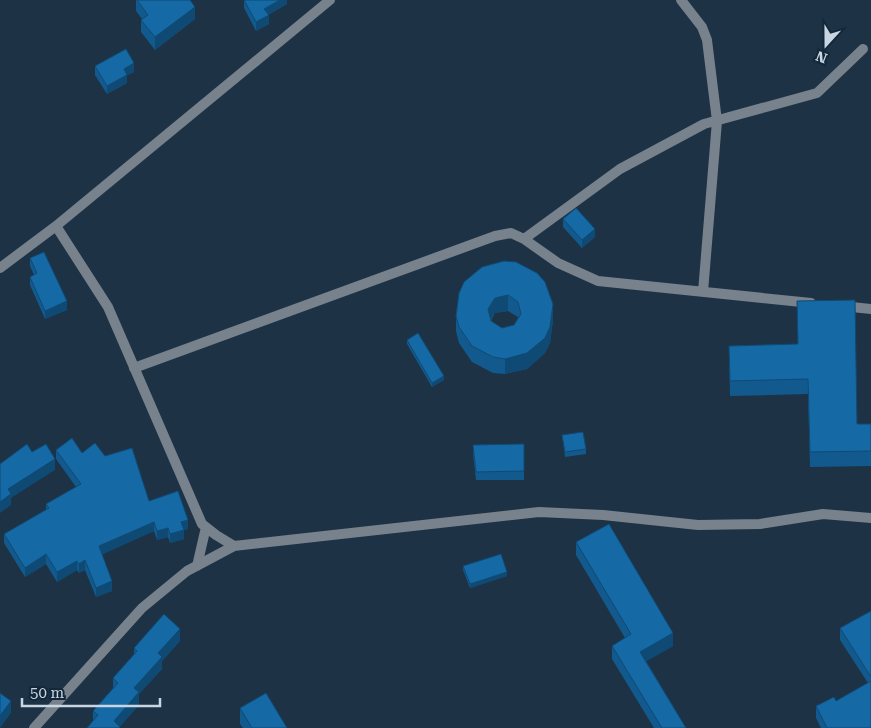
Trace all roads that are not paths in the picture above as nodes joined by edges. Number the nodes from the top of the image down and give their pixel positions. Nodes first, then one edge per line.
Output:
1 (330, 0) edge
2 (681, 0) edge
3 (863, 49) dead end
4 (717, 121) junction
5 (56, 226) junction
6 (524, 238) junction
7 (0, 268) edge
8 (703, 292) junction
9 (871, 309) edge
10 (134, 368) junction
11 (871, 518) edge
12 (206, 527) junction
13 (234, 546) junction
14 (197, 566) junction
15 (34, 728) edge

1 - 5 street
2 - 4 street
3 - 4 street
4 - 6 street
4 - 8 street
5 - 7 street
5 - 10 street
6 - 8 street
6 - 10 street
8 - 9 street
10 - 12 street
11 - 13 street
12 - 13 street
12 - 14 street
13 - 14 street
14 - 15 street

